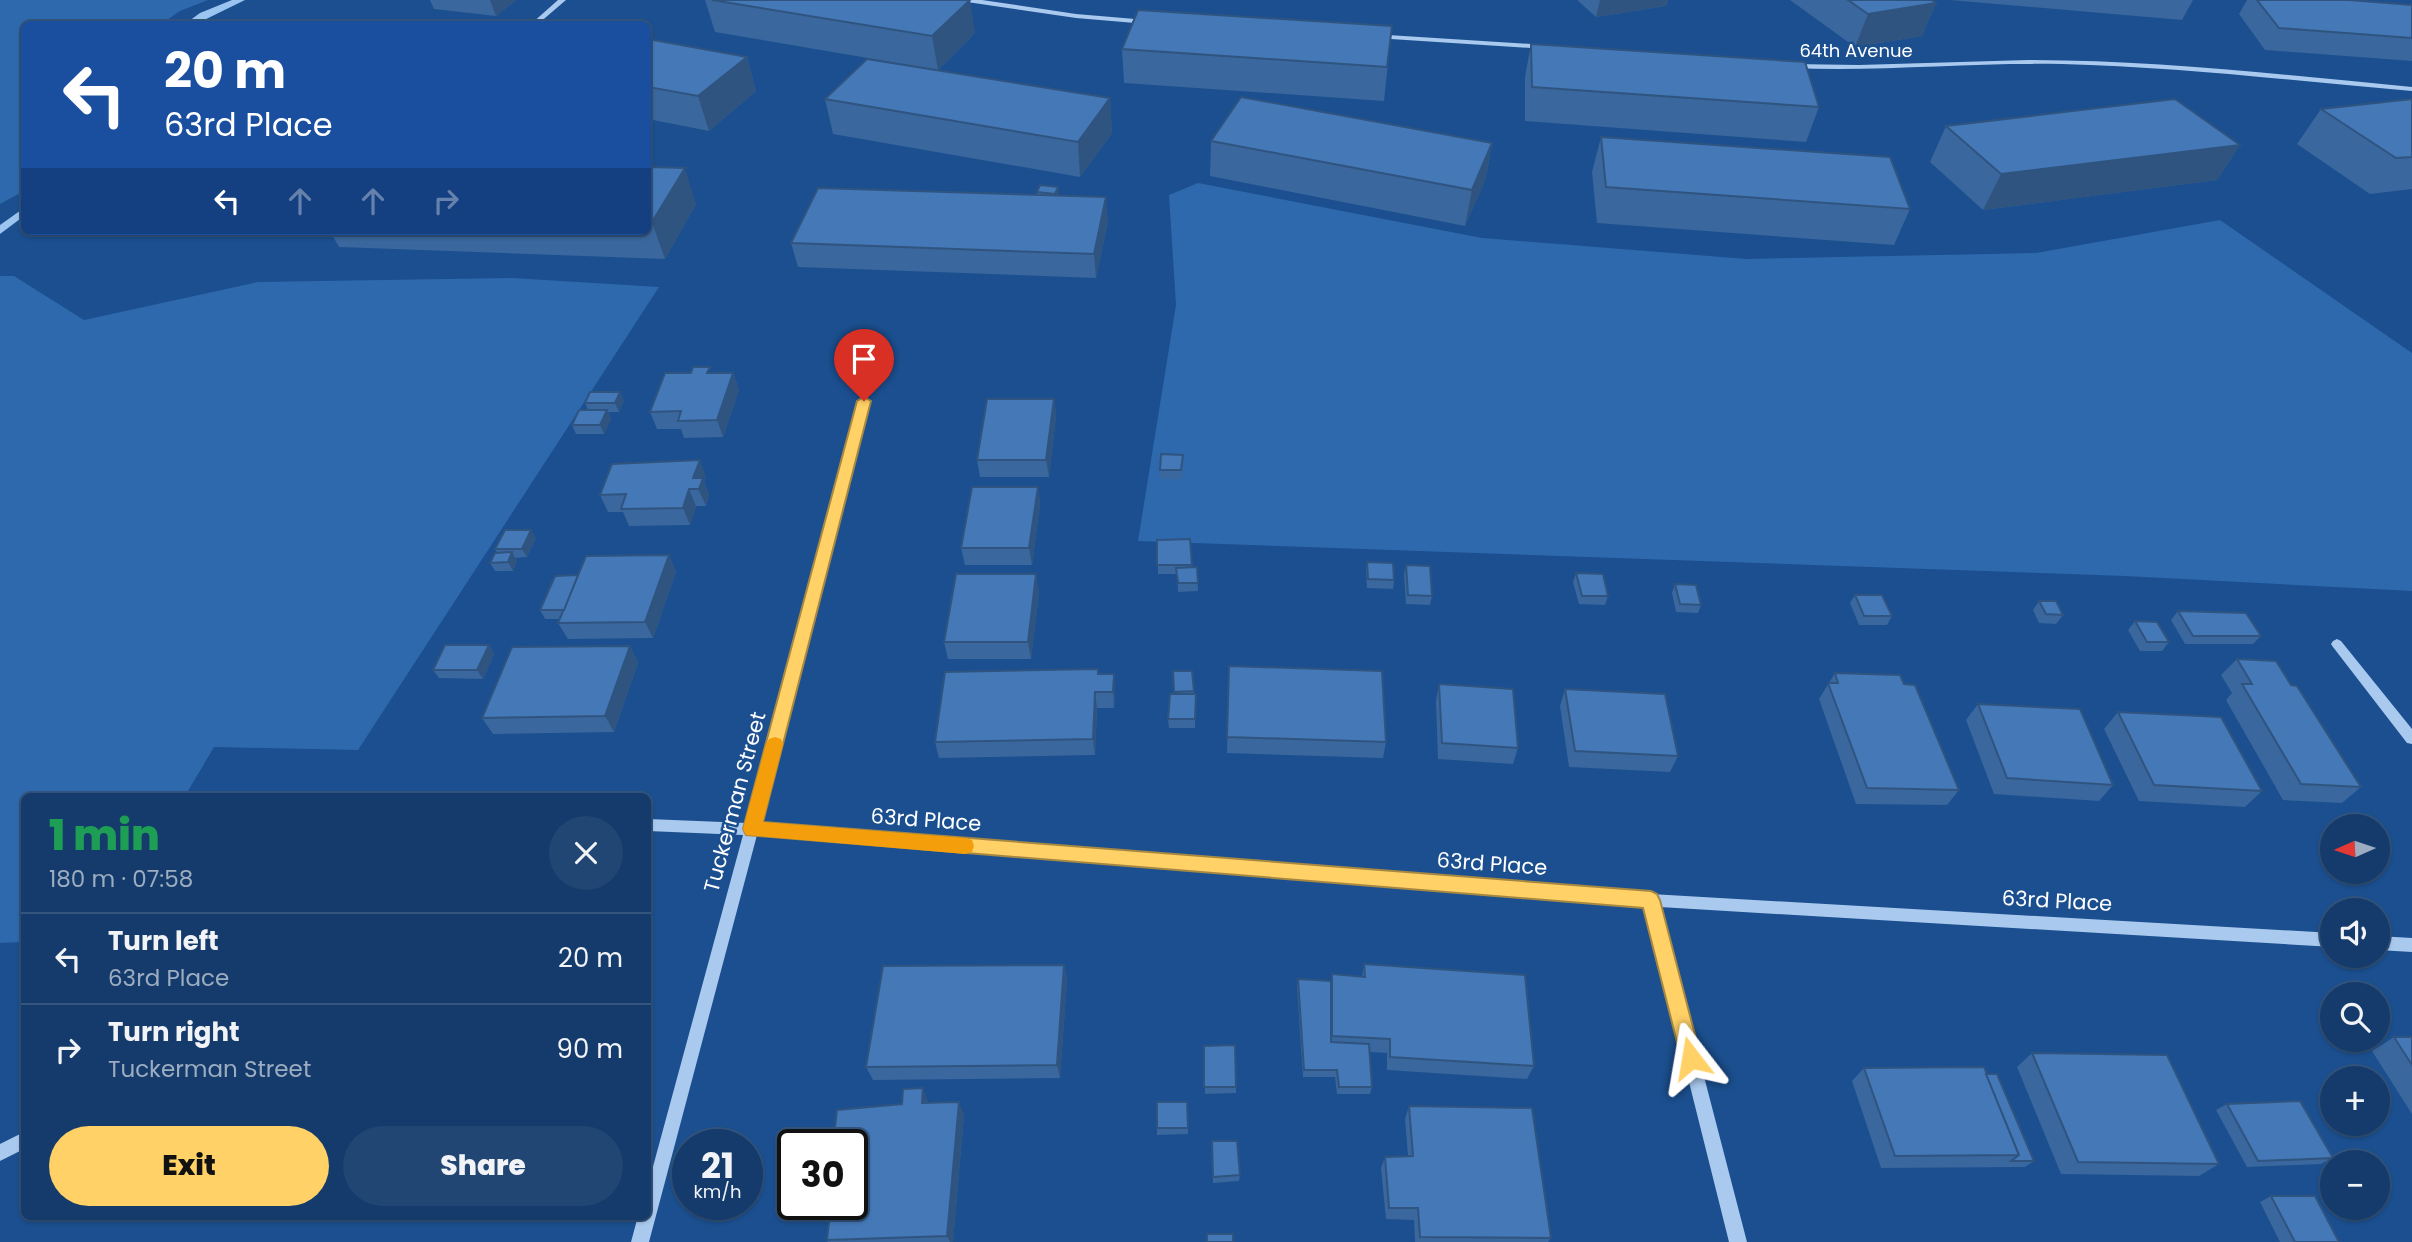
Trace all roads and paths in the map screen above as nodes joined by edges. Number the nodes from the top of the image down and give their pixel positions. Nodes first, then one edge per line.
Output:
1 (562, 0) edge
2 (967, 0) edge
3 (538, 21) edge
4 (1155, 23) edge
5 (1364, 36) edge
6 (1557, 48) edge
7 (1776, 65) edge
8 (2412, 89) edge
9 (864, 401) dead end
10 (2337, 644) dead end
11 (2412, 739) edge
12 (651, 825) edge
13 (752, 829) junction
14 (1651, 900) junction
15 (2320, 939) edge
16 (2390, 944) edge
17 (2412, 945) edge
18 (21, 1142) edge
19 (0, 1153) edge
20 (651, 1200) edge
21 (646, 1220) edge
22 (640, 1242) edge
23 (1738, 1242) edge

1 - 3 street
2 - 4 street
5 - 6 street
7 - 8 street, 64th Avenue
9 - 13 street, Tuckerman Street
10 - 11 street
12 - 13 street, 63rd Place
13 - 14 street, 63rd Place
13 - 20 street, Tuckerman Street
14 - 15 street, 63rd Place
14 - 23 street
16 - 17 street
18 - 19 street
21 - 22 street, Tuckerman Street

